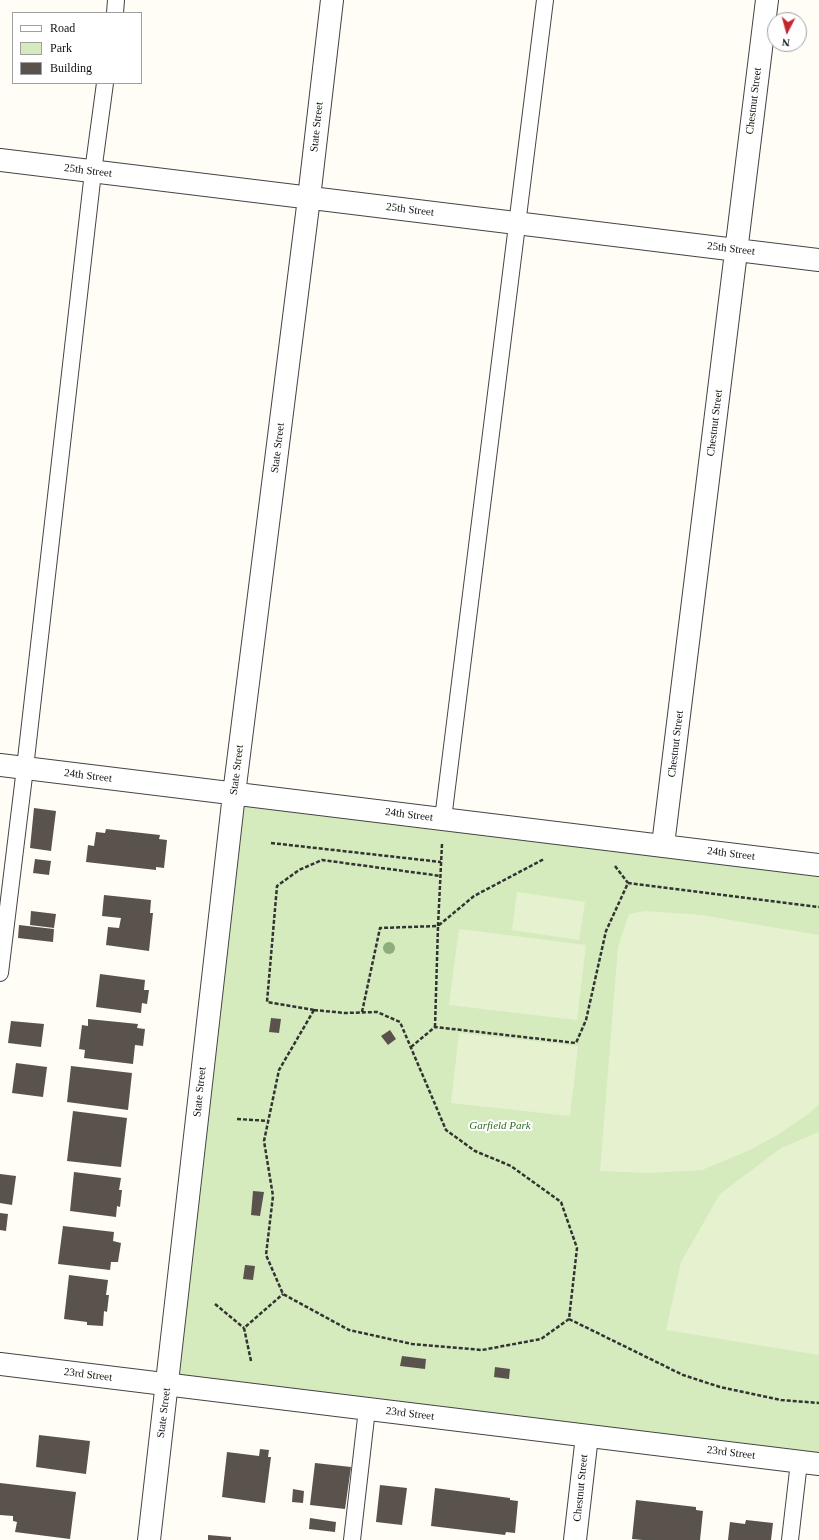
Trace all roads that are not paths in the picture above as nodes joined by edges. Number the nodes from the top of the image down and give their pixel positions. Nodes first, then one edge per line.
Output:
1 (116, 0) edge
2 (332, 0) edge
3 (545, 0) edge
4 (767, 0) edge
5 (115, 12) edge
6 (105, 84) edge
7 (0, 160) edge
8 (93, 172) junction
9 (310, 198) junction
10 (518, 223) junction
11 (736, 250) junction
12 (819, 260) edge
13 (0, 765) edge
14 (26, 768) junction
15 (234, 794) junction
16 (443, 819) junction
17 (663, 845) junction
18 (819, 865) edge
19 (0, 973) edge
20 (0, 1364) edge
21 (167, 1385) junction
22 (368, 1409) junction
23 (587, 1436) junction
24 (809, 1463) edge
25 (149, 1540) edge
26 (352, 1540) edge
27 (575, 1540) edge
28 (790, 1540) edge

1 - 5 lane
2 - 9 street, State Street
3 - 10 lane
4 - 11 street, Chestnut Street
6 - 8 lane
7 - 8 street, 25th Street
8 - 9 street, 25th Street
8 - 14 lane
9 - 10 street, 25th Street
9 - 15 street, State Street
10 - 11 street, 25th Street
10 - 16 lane
11 - 12 street, 25th Street
11 - 17 street, Chestnut Street
13 - 14 street, 24th Street
14 - 15 street, 24th Street
14 - 19 lane
15 - 16 street, 24th Street
15 - 21 street, State Street
16 - 17 street, 24th Street
17 - 18 street, 24th Street
20 - 21 street, 23rd Street
21 - 22 street, 23rd Street
21 - 25 street, State Street
22 - 23 street, 23rd Street
22 - 26 lane
23 - 24 street, 23rd Street
23 - 27 street, Chestnut Street
24 - 28 lane

